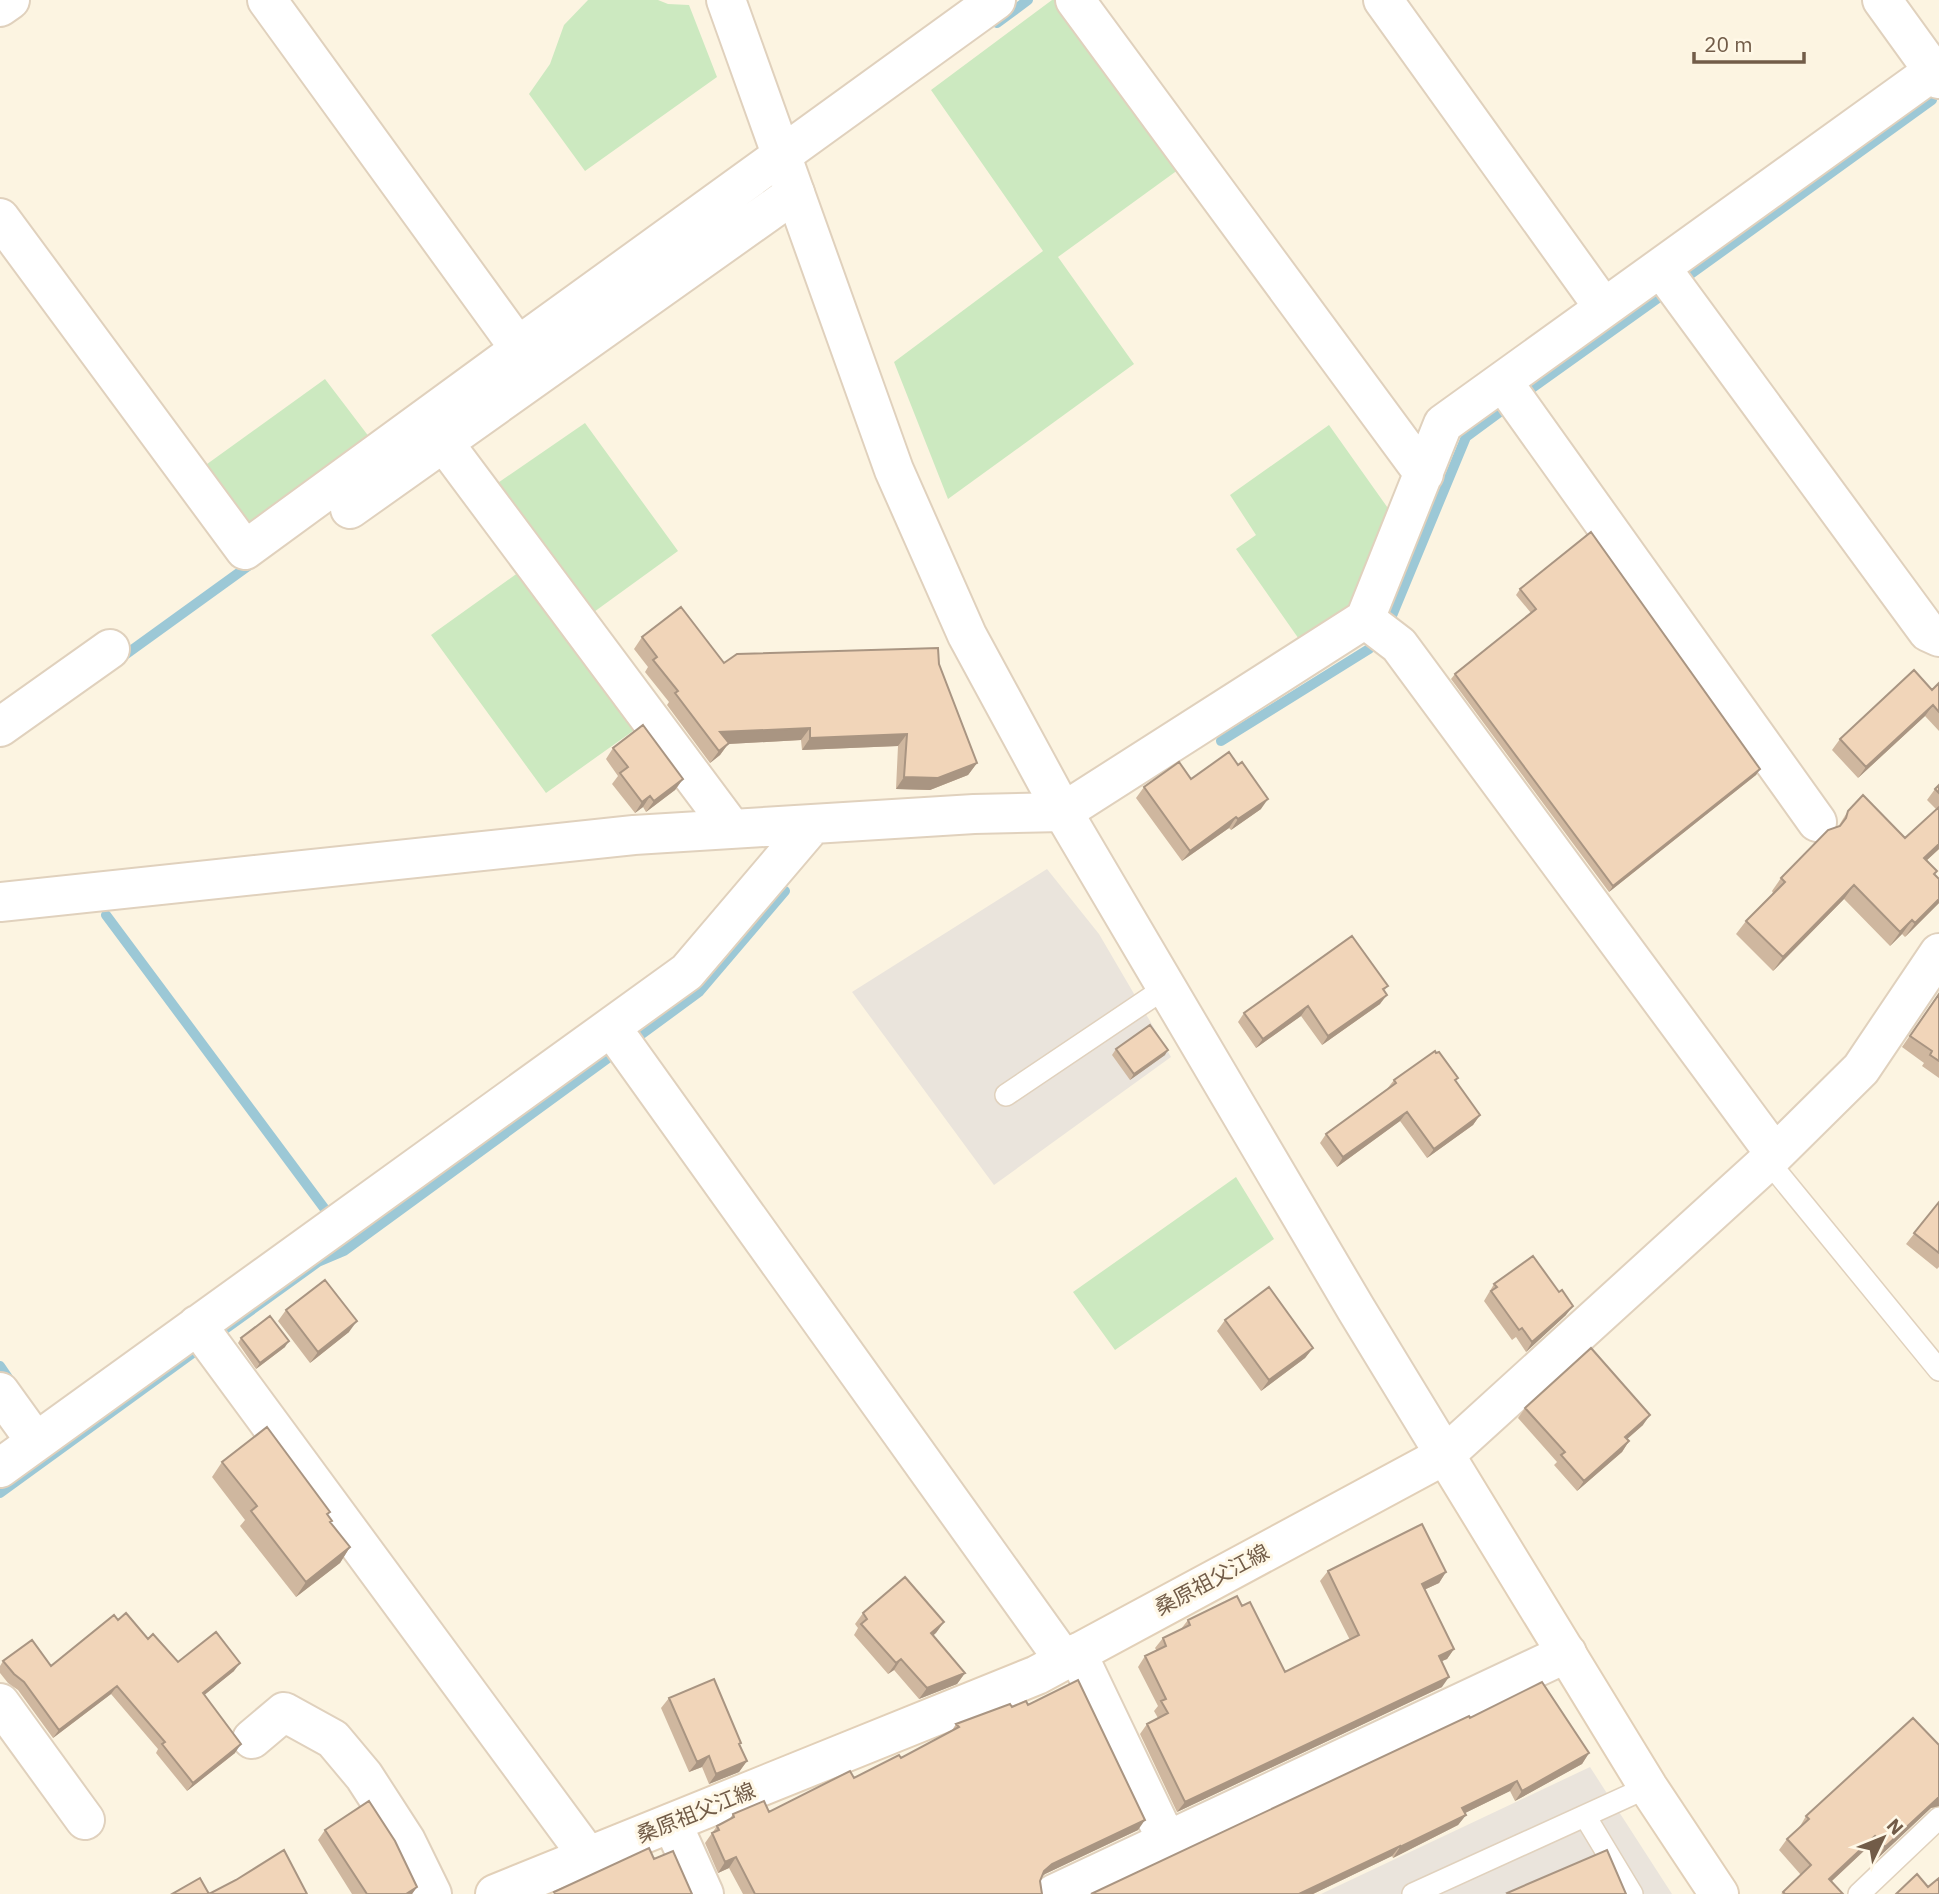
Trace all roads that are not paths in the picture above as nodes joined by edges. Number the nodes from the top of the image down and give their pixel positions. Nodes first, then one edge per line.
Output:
1 (10, 0) edge
2 (267, 0) edge
3 (726, 0) edge
4 (996, 0) edge
5 (1075, 0) edge
6 (1383, 0) edge
7 (1882, 0) edge
8 (0, 7) edge
9 (1937, 72) edge
10 (781, 154) junction
11 (795, 193) junction
12 (0, 218) edge
13 (1661, 268) junction
14 (1604, 309) junction
15 (525, 357) junction
16 (1503, 382) junction
17 (444, 443) junction
18 (1424, 474) junction
19 (350, 509) dead end
20 (1365, 619) junction
21 (1939, 637) edge
22 (110, 649) dead end
23 (0, 727) edge
24 (1063, 812) junction
25 (1817, 822) dead end
26 (813, 824) junction
27 (732, 829) junction
28 (0, 902) edge
29 (1939, 953) edge
30 (1165, 988) junction
31 (611, 1027) junction
32 (1006, 1095) dead end
33 (1772, 1157) junction
34 (197, 1325) junction
35 (1939, 1370) edge
36 (0, 1392) edge
37 (36, 1442) junction
38 (1445, 1455) junction
39 (0, 1468) edge
40 (1567, 1653) junction
41 (1071, 1656) junction
42 (0, 1703) edge
43 (252, 1739) dead end
44 (1648, 1787) junction
45 (1585, 1816) junction
46 (1939, 1818) edge
47 (85, 1820) dead end
48 (672, 1823) junction
49 (1167, 1841) junction
50 (588, 1856) junction
51 (432, 1894) edge
52 (495, 1894) edge
53 (704, 1894) edge
54 (1054, 1894) edge
55 (1413, 1894) edge
56 (1632, 1894) edge
57 (1719, 1894) edge
58 (1859, 1894) edge

1 - 8 street
2 - 15 street
3 - 10 street
4 - 10 street
5 - 18 street
6 - 14 street
7 - 9 street
9 - 13 street
10 - 11 street
10 - 15 street
11 - 15 street
11 - 24 street
12 - 15 street
13 - 14 street
13 - 21 street
14 - 16 street
15 - 17 street
16 - 18 street
16 - 25 street
17 - 19 street
17 - 27 street
18 - 20 street
20 - 24 street
20 - 33 street
22 - 23 street
24 - 26 street
24 - 30 street
26 - 27 street
26 - 31 street
27 - 28 street
29 - 33 street, 桑原祖父江線
30 - 32 lane
30 - 38 street
31 - 34 street
31 - 41 street
33 - 35 lane
33 - 38 street, 桑原祖父江線
34 - 37 street
34 - 50 street
36 - 37 street
37 - 39 street
38 - 40 street
38 - 41 street, 桑原祖父江線
40 - 44 street
40 - 49 street
41 - 48 street, 桑原祖父江線
41 - 49 street
42 - 47 street
43 - 51 street
44 - 45 lane
44 - 57 street
45 - 55 lane
45 - 56 lane
46 - 58 lane
48 - 50 street, 桑原祖父江線
48 - 53 street
49 - 54 street
50 - 52 street, 桑原祖父江線

